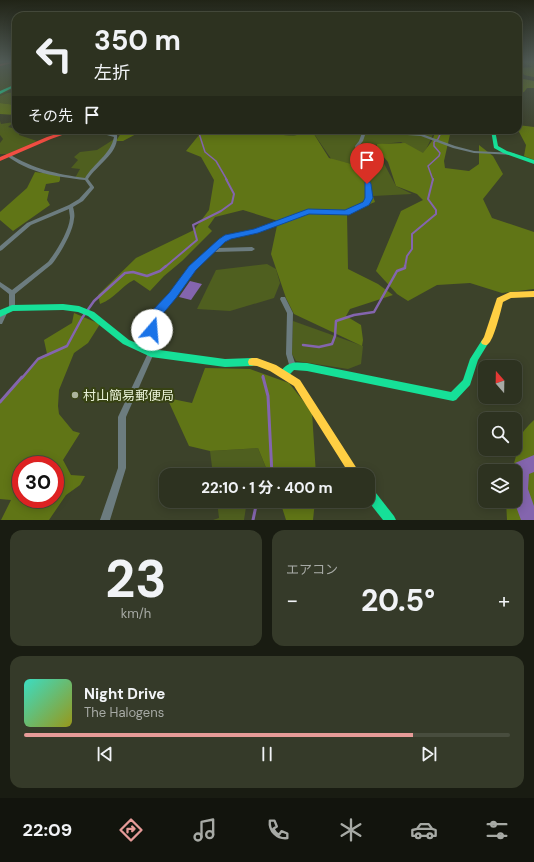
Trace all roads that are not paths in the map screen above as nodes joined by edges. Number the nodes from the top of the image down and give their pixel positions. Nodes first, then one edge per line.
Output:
1 (12, 87) edge
2 (0, 93) edge
3 (62, 134) edge
4 (108, 134) edge
5 (363, 134) edge
6 (403, 134) edge
7 (494, 134) edge
8 (513, 154) junction
9 (8, 155) junction
10 (0, 159) edge
11 (534, 162) edge
12 (86, 179) junction
13 (71, 206) junction
14 (0, 249) edge
15 (252, 249) dead end
16 (212, 250) junction
17 (0, 284) edge
18 (12, 293) junction
19 (534, 294) edge
20 (283, 299) dead end
21 (6, 311) edge
22 (0, 322) edge
23 (151, 353) junction
24 (292, 366) junction
25 (284, 374) junction
26 (352, 468) edge
27 (375, 501) edge
28 (105, 520) edge
29 (390, 520) edge

1 - 2 street
3 - 9 street
4 - 12 street
5 - 16 street
6 - 8 street
7 - 8 street
8 - 11 street
9 - 10 street
9 - 12 street
12 - 13 street
13 - 14 street
13 - 18 street
15 - 16 street
16 - 23 street
17 - 18 street
18 - 21 street
19 - 24 street
20 - 24 street
21 - 22 street
21 - 23 street
23 - 25 street
23 - 28 street
24 - 25 street
25 - 26 street
27 - 29 street

